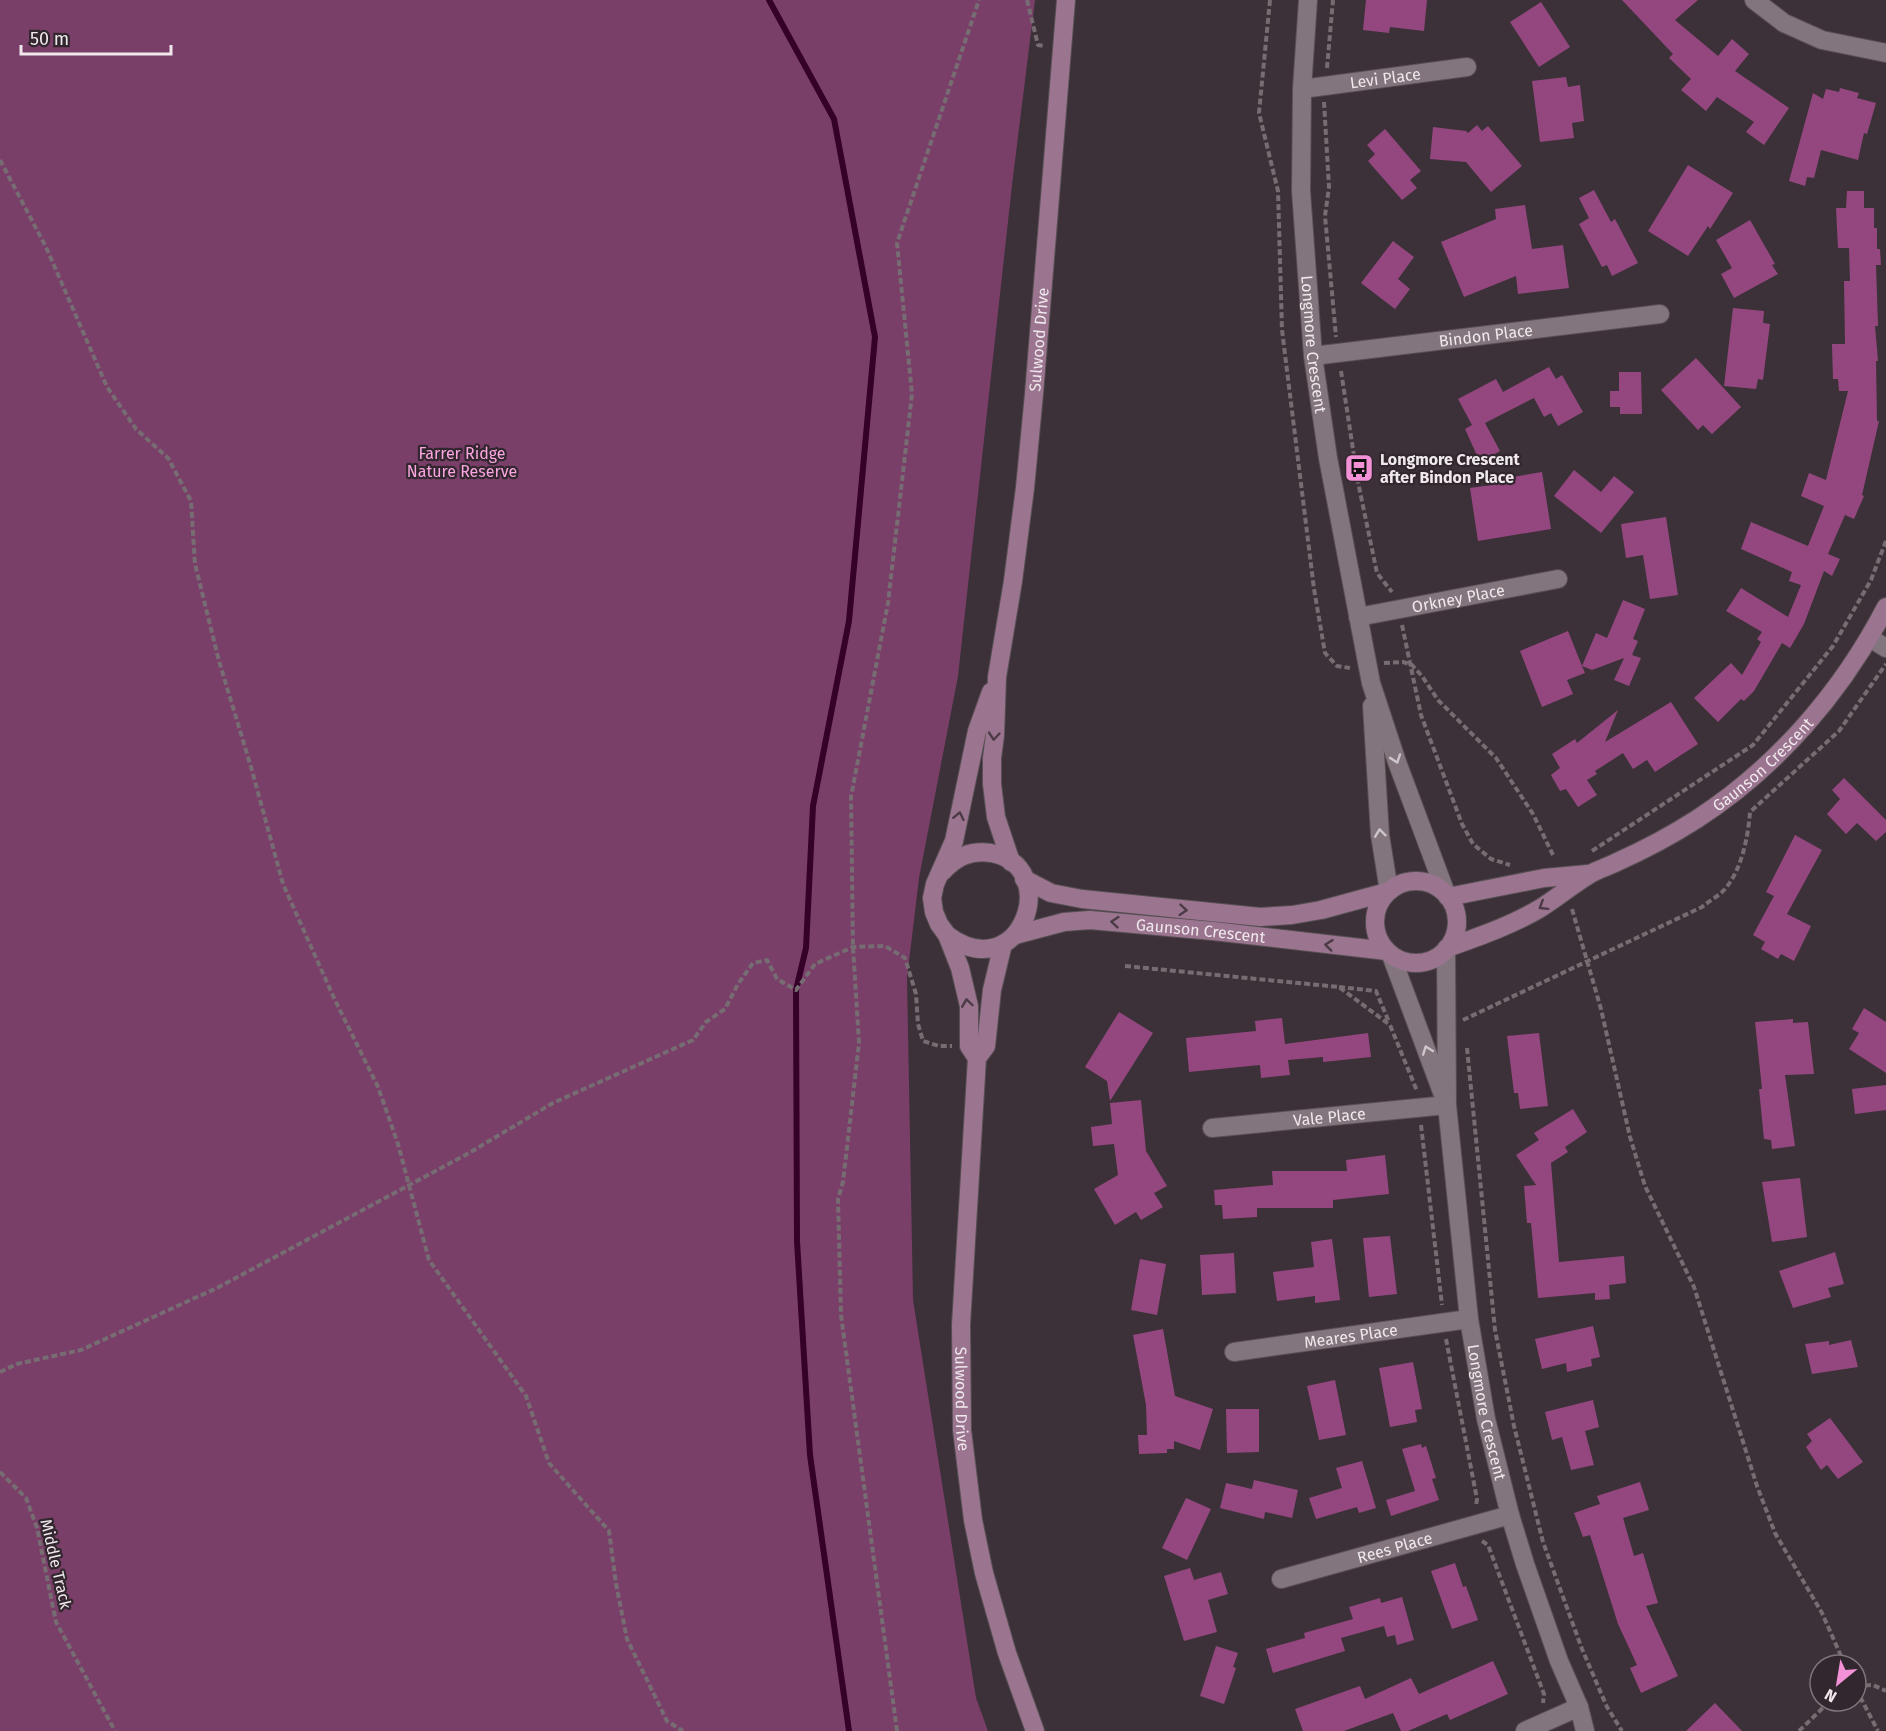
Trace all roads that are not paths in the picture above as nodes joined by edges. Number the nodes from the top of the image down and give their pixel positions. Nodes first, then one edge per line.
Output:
1 (1066, 0) edge
2 (1308, 0) edge
3 (1754, 0) edge
4 (1886, 52) edge
5 (1467, 67) dead end
6 (1302, 89) junction
7 (1660, 314) dead end
8 (1313, 357) junction
9 (1558, 579) dead end
10 (1886, 607) edge
11 (1358, 617) junction
12 (1870, 638) junction
13 (1886, 648) edge
14 (997, 677) junction
15 (1371, 683) junction
16 (1011, 862) junction
17 (941, 872) junction
18 (1592, 873) junction
19 (1024, 879) junction
20 (1388, 892) junction
21 (1447, 896) junction
22 (947, 935) junction
23 (1009, 939) junction
24 (1446, 949) junction
25 (1389, 953) junction
26 (973, 1052) junction
27 (1447, 1105) junction
28 (1212, 1128) dead end
29 (1469, 1319) junction
30 (1234, 1352) dead end
31 (1510, 1515) junction
32 (1281, 1579) dead end
33 (1579, 1707) junction
34 (1035, 1731) edge
35 (1525, 1731) edge
36 (1585, 1731) edge
37 (1596, 1731) edge

1 - 14 main road, Sulwood Drive
2 - 6 street, Longmore Crescent
3 - 4 street
5 - 6 street, Levi Place
6 - 8 street, Longmore Crescent
7 - 8 street, Bindon Place
8 - 11 street, Longmore Crescent
9 - 11 street, Orkney Place
10 - 12 main road, Gaunson Crescent
11 - 15 street, Longmore Crescent
12 - 13 street
12 - 18 main road, Gaunson Crescent
14 -> 16 main road, Sulwood Drive
17 -> 14 main road, Sulwood Drive
20 -> 15 street, Longmore Crescent
15 -> 21 street, Longmore Crescent
16 - 17 main road
16 - 19 main road, Sulwood Drive
17 - 22 main road, Sulwood Drive
18 - 21 main road, Gaunson Crescent
18 -> 24 main road, Gaunson Crescent
19 -> 20 main road, Gaunson Crescent
19 - 23 main road, Sulwood Drive
20 - 21 main road
20 - 25 main road
21 - 24 main road
22 - 23 main road
26 -> 22 main road, Sulwood Drive
25 -> 23 main road, Gaunson Crescent
23 - 26 main road, Sulwood Drive
24 - 25 main road
24 - 27 street, Longmore Crescent
27 -> 25 street, Longmore Crescent
26 - 34 main road, Sulwood Drive
27 - 28 street, Vale Place
27 - 29 street, Longmore Crescent
29 - 30 street, Meares Place
29 - 31 street, Longmore Crescent
31 - 32 street, Rees Place
31 - 33 street, Longmore Crescent
33 - 35 street
33 - 36 street, Longmore Crescent
33 - 37 street, Longmore Crescent

